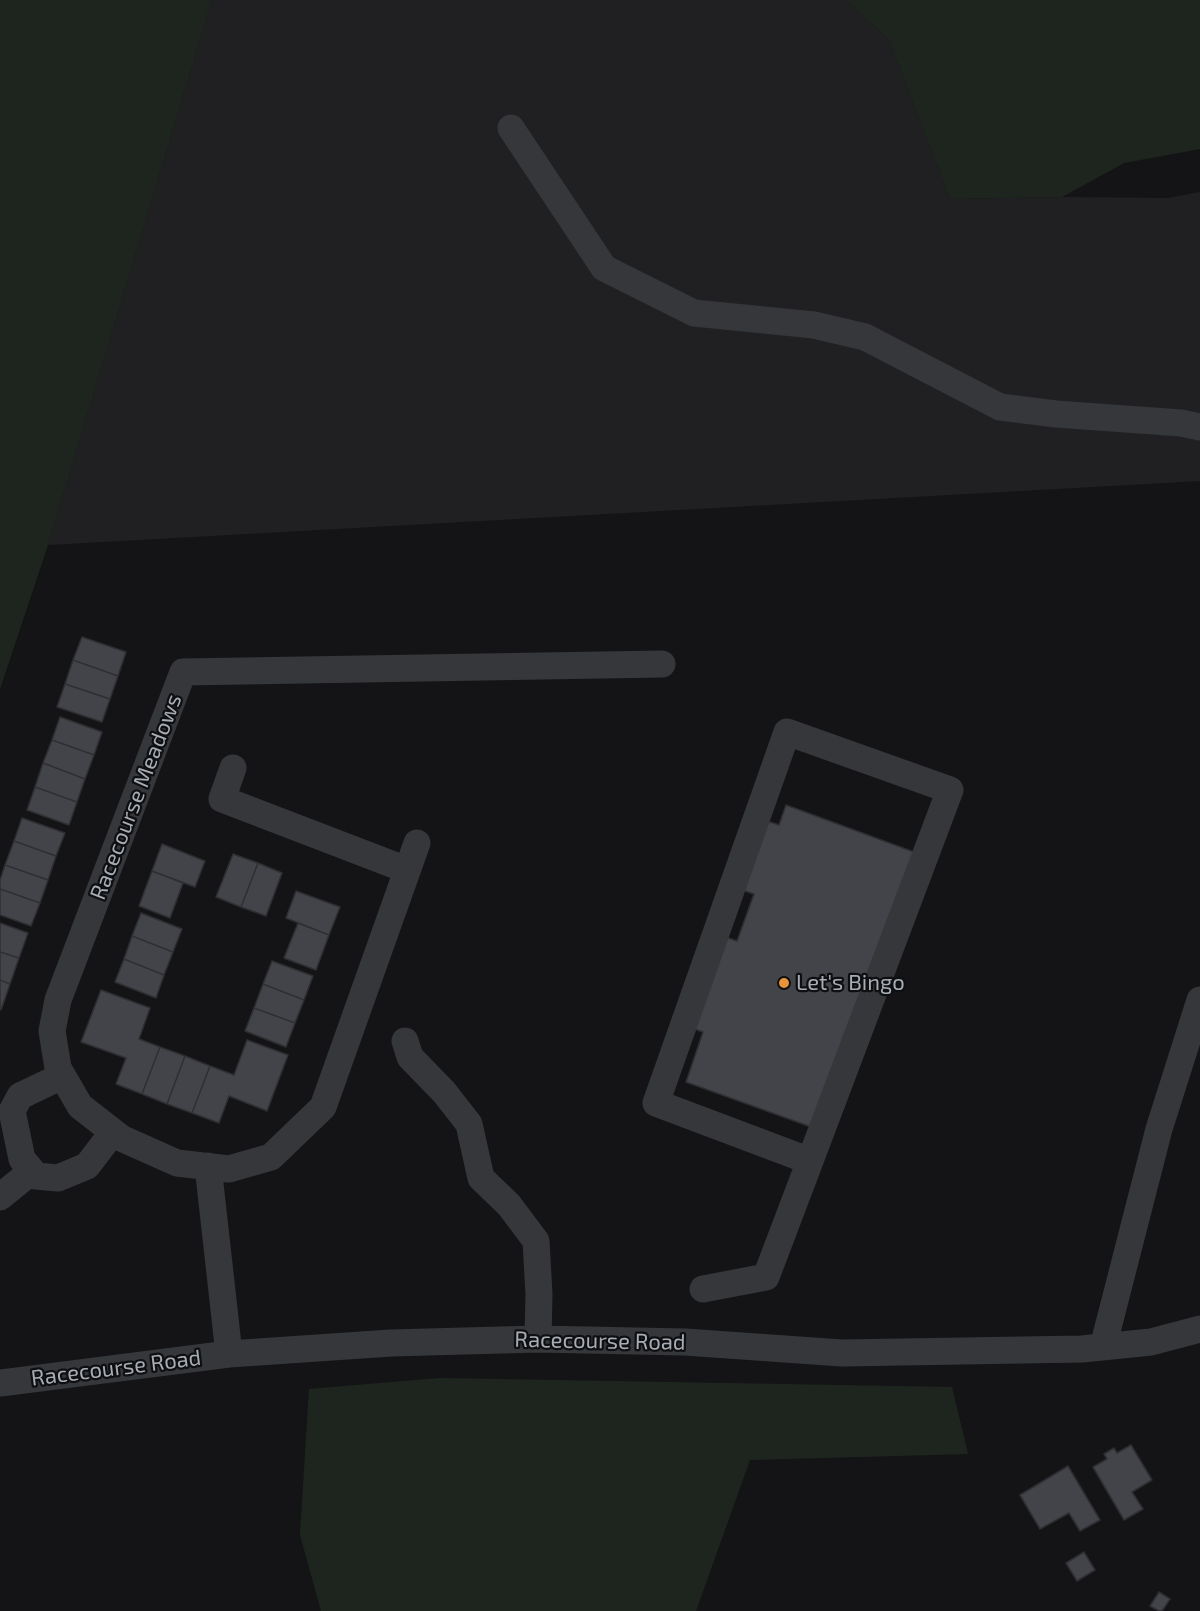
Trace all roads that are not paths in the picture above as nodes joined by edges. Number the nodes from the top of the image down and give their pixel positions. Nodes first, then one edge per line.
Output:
1 (511, 128) dead end
2 (1200, 427) edge
3 (662, 664) dead end
4 (233, 768) dead end
5 (417, 843) dead end
6 (407, 870) junction
7 (1200, 1000) edge
8 (405, 1041) dead end
9 (62, 1076) junction
10 (113, 1132) junction
11 (810, 1161) junction
12 (208, 1167) junction
13 (32, 1171) junction
14 (0, 1197) edge
15 (703, 1289) dead end
16 (1200, 1329) edge
17 (538, 1339) junction
18 (1102, 1347) junction
19 (229, 1354) junction
20 (0, 1383) edge

1 - 2 street
3 - 9 street, Racecourse Meadows
4 - 6 street
5 - 6 street
6 - 12 street, Racecourse Meadows
7 - 18 street
8 - 17 street
9 - 10 street, Racecourse Meadows
9 - 13 street
10 - 12 street, Racecourse Meadows
10 - 13 street
11 - 11 street
11 - 15 street
12 - 19 street
13 - 14 street
16 - 18 street, Racecourse Road
17 - 18 street, Racecourse Road
17 - 19 street, Racecourse Road
19 - 20 street, Racecourse Road

